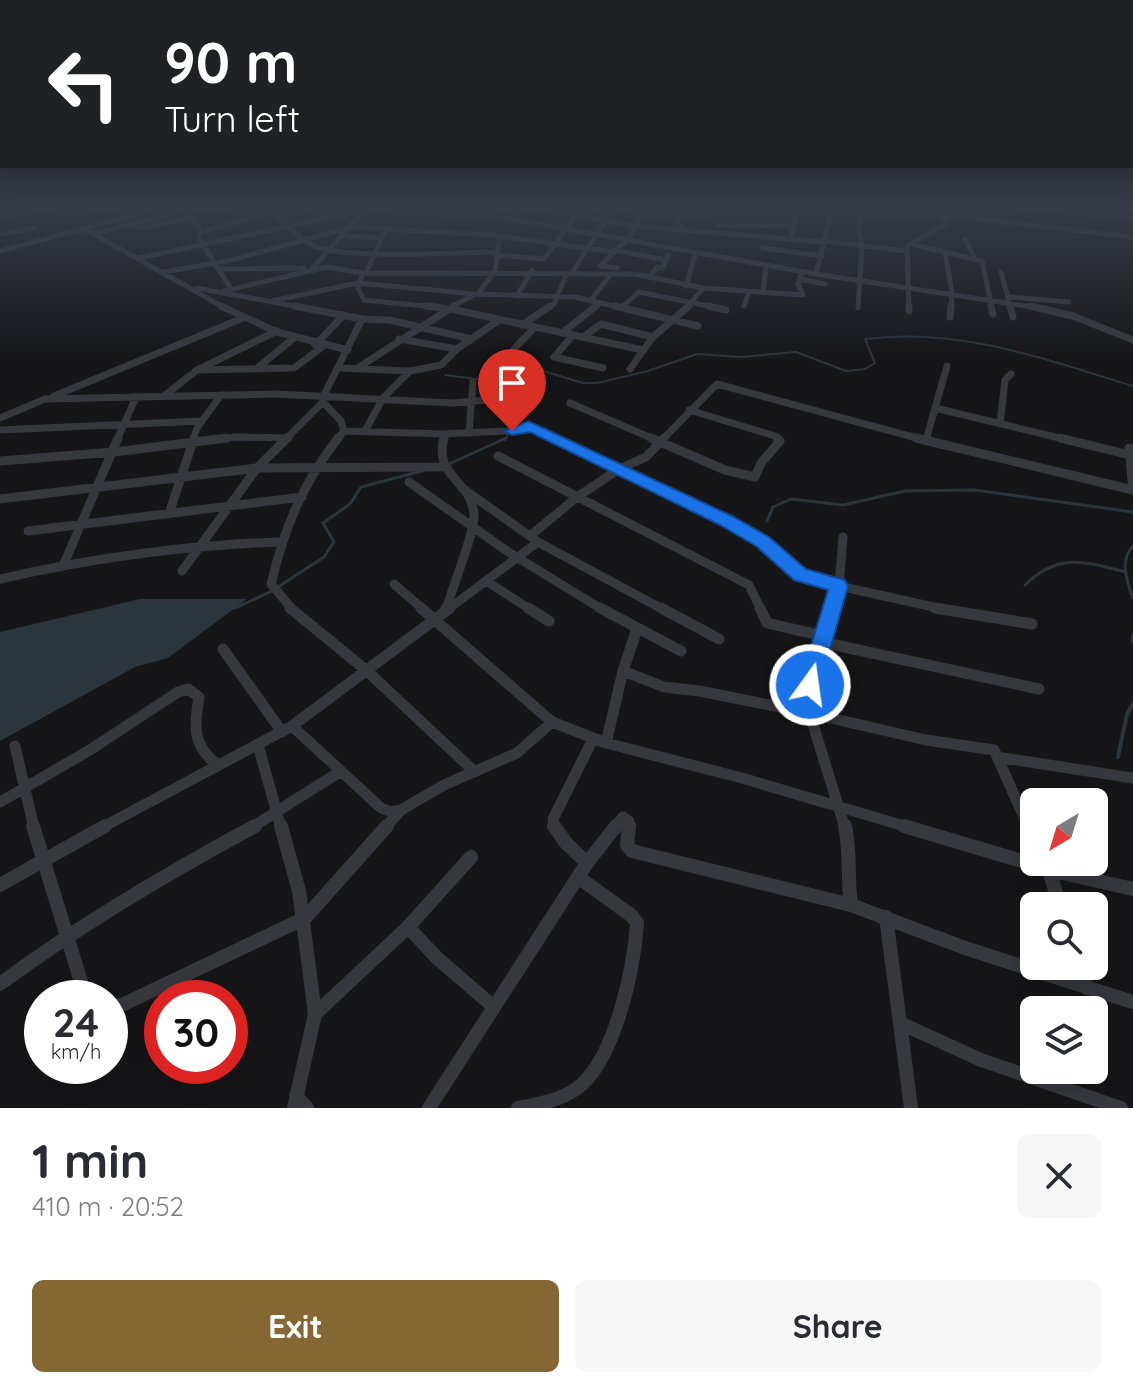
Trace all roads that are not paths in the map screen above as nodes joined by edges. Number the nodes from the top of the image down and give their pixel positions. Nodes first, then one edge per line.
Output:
1 (822, 256) edge
2 (145, 257) edge
3 (212, 257) edge
4 (248, 257) edge
5 (320, 257) edge
6 (374, 257) edge
7 (496, 257) edge
8 (516, 257) edge
9 (546, 257) edge
10 (582, 257) edge
11 (609, 257) edge
12 (646, 257) edge
13 (667, 257) edge
14 (695, 257) edge
15 (724, 257) edge
16 (764, 257) edge
17 (861, 257) edge
18 (906, 257) edge
19 (946, 257) edge
20 (965, 257) edge
21 (139, 258) joint
22 (529, 259) junction
23 (975, 259) joint
24 (665, 260) junction
25 (764, 265) junction
26 (218, 266) junction
27 (313, 269) junction
28 (495, 271) junction
29 (163, 272) junction
30 (532, 272) junction
31 (1001, 272) dead end
32 (365, 273) junction
33 (570, 273) junction
34 (611, 274) junction
35 (635, 274) junction
36 (816, 274) junction
37 (801, 276) junction
38 (649, 277) junction
39 (858, 280) junction
40 (358, 283) junction
41 (825, 284) dead end
42 (686, 286) junction
43 (908, 286) junction
44 (190, 287) junction
45 (703, 288) junction
46 (231, 289) junction
47 (221, 292) junction
48 (749, 292) junction
49 (763, 293) junction
50 (952, 293) junction
51 (477, 294) junction
52 (517, 296) junction
53 (555, 296) junction
54 (990, 299) junction
55 (1010, 299) junction
56 (364, 300) junction
57 (591, 300) junction
58 (267, 302) junction
59 (1069, 302) dead end
60 (601, 303) junction
61 (693, 303) junction
62 (744, 306) dead end
63 (621, 308) junction
64 (451, 309) junction
65 (858, 309) dead end
66 (726, 310) dead end
67 (909, 311) dead end
68 (993, 314) dead end
69 (344, 315) junction
70 (950, 317) dead end
71 (1013, 317) dead end
72 (243, 318) junction
73 (358, 318) junction
74 (499, 320) junction
75 (673, 320) junction
76 (522, 325) junction
77 (698, 326) dead end
78 (418, 327) junction
79 (535, 327) junction
80 (277, 331) junction
81 (562, 333) junction
82 (573, 335) junction
83 (583, 337) junction
84 (653, 337) junction
85 (294, 338) junction
86 (399, 339) junction
87 (472, 339) junction
88 (1133, 340) edge
89 (319, 346) junction
90 (457, 349) junction
91 (514, 349) dead end
92 (348, 350) junction
93 (643, 350) junction
94 (947, 366) dead end
95 (340, 368) junction
96 (603, 368) dead end
97 (356, 369) junction
98 (630, 369) dead end
99 (197, 370) junction
100 (255, 370) junction
101 (410, 371) junction
102 (1011, 374) dead end
103 (473, 382) dead end
104 (221, 395) junction
105 (164, 396) junction
106 (136, 397) junction
107 (383, 397) junction
108 (323, 398) junction
109 (45, 399) junction
110 (499, 399) dead end
111 (471, 401) junction
112 (570, 403) dead end
113 (935, 408) junction
114 (689, 410) junction
115 (0, 418) edge
116 (202, 421) junction
117 (1000, 424) junction
118 (123, 425) junction
119 (0, 430) edge
120 (344, 431) junction
121 (365, 431) junction
122 (469, 433) junction
123 (445, 434) junction
124 (289, 438) junction
125 (926, 441) junction
126 (192, 442) junction
127 (662, 443) junction
128 (114, 452) junction
129 (1131, 452) edge
130 (498, 456) dead end
131 (0, 461) edge
132 (315, 466) junction
133 (443, 467) junction
134 (257, 468) junction
135 (619, 469) junction
136 (1132, 472) edge
137 (183, 476) junction
138 (409, 482) dead end
139 (99, 486) junction
140 (462, 488) junction
141 (302, 497) junction
142 (577, 497) junction
143 (0, 499) edge
144 (231, 506) junction
145 (169, 514) junction
146 (82, 524) junction
147 (473, 530) junction
148 (28, 531) dead end
149 (843, 537) dead end
150 (534, 539) junction
151 (281, 542) junction
152 (198, 549) junction
153 (516, 558) junction
154 (63, 566) junction
155 (182, 571) dead end
156 (0, 579) edge
157 (486, 581) junction
158 (394, 584) dead end
159 (839, 586) junction
160 (445, 612) junction
161 (435, 620) junction
162 (549, 621) dead end
163 (1032, 624) dead end
164 (637, 629) junction
165 (719, 639) dead end
166 (822, 639) junction
167 (223, 649) dead end
168 (681, 651) dead end
169 (367, 671) junction
170 (623, 671) junction
171 (1039, 689) dead end
172 (809, 713) junction
173 (552, 722) junction
174 (287, 729) junction
175 (600, 741) junction
176 (258, 745) junction
177 (15, 746) dead end
178 (997, 757) junction
179 (218, 765) junction
180 (341, 771) junction
181 (475, 772) junction
182 (1133, 778) edge
183 (22, 791) junction
184 (0, 802) edge
185 (840, 806) junction
186 (1020, 807) edge
187 (401, 810) junction
188 (277, 814) junction
189 (471, 857) dead end
190 (45, 858) junction
191 (1020, 858) edge
192 (587, 863) junction
193 (1086, 876) edge
194 (578, 877) junction
195 (0, 885) edge
196 (1133, 889) edge
197 (851, 905) junction
198 (886, 917) junction
199 (305, 918) junction
200 (408, 927) junction
201 (68, 934) junction
202 (81, 980) edge
203 (1084, 980) edge
204 (0, 984) edge
205 (1087, 988) junction
206 (128, 1002) edge
207 (1133, 1002) edge
208 (494, 1007) junction
209 (315, 1014) junction
210 (900, 1023) junction
211 (562, 1103) edge
212 (299, 1104) edge
213 (429, 1108) edge
214 (518, 1108) edge
215 (911, 1108) edge
216 (1121, 1108) edge

1 - 36 street
2 - 21 street
3 - 26 street
4 - 26 street
5 - 27 street
6 - 32 street
7 - 28 street
8 - 22 street
9 - 22 street
10 - 33 street
11 - 35 street
12 - 24 street
13 - 24 street
14 - 42 street
15 - 25 street
16 - 25 street
17 - 39 street
18 - 43 street
19 - 50 street
20 - 23 street
21 - 29 street
22 - 30 street
23 - 54 street
24 - 38 street
25 - 37 street
25 - 49 street
26 - 27 street
26 - 29 street
26 - 46 street
27 - 32 street
27 - 46 street
28 - 30 street
28 - 32 street
28 - 51 street
29 - 44 street
30 - 33 street
30 - 52 street
31 - 55 street
32 - 40 street
33 - 34 street
33 - 53 street
34 - 35 street
34 - 57 street
35 - 38 street
36 - 37 street
36 - 39 street
37 - 41 street
37 - 49 street
38 - 42 street
39 - 43 street
39 - 65 street
40 - 51 street
40 - 56 street
40 - 58 street
42 - 45 street
43 - 50 street
43 - 67 street
44 - 47 street
44 - 72 street
45 - 48 street
45 - 61 street
46 - 47 street
47 - 58 street
48 - 49 street
48 - 62 street
50 - 54 street
50 - 70 street
51 - 52 street
51 - 64 street
52 - 53 street
53 - 57 street
53 - 76 street
54 - 55 street
54 - 68 street
55 - 59 street
55 - 71 street
55 - 88 street
56 - 64 street
56 - 73 street
57 - 60 street
58 - 69 street
60 - 63 street
60 - 81 street
61 - 63 street
61 - 66 street
61 - 75 street
63 - 75 street
64 - 74 street
64 - 78 street
69 - 73 street
69 - 89 street
72 - 80 street
72 - 109 street
73 - 78 street
73 - 92 street
74 - 76 street
74 - 87 street
75 - 77 street
75 - 84 street
76 - 79 street
78 - 86 street
78 - 87 street
79 - 81 street
79 - 91 street
80 - 85 street
80 - 99 street
81 - 82 street
82 - 83 street
82 - 96 street
83 - 84 street
83 - 93 street
84 - 93 street
85 - 89 street
85 - 100 street
86 - 90 street
86 - 97 street
87 - 90 street
89 - 92 street
89 - 100 street
90 - 101 street
92 - 95 street
93 - 98 street
94 - 113 street
95 - 97 street
95 - 108 street
97 - 101 street
99 - 100 street
99 - 105 street
101 - 107 street
102 - 117 street
103 - 111 street
104 - 105 street
104 - 108 street
104 - 116 street
105 - 106 street
106 - 109 street
106 - 118 street
107 - 108 street
107 - 111 street
107 - 121 street
108 - 120 street
108 - 124 street
109 - 115 street
110 - 111 street
111 - 122 street
112 - 127 street
113 - 117 street
113 - 125 street
114 - 125 street
114 - 127 street
114 - 127 street
116 - 118 street
116 - 126 street
117 - 129 street
118 - 119 street
118 - 128 street
120 - 121 street
120 - 132 street
121 - 123 street
122 - 123 street
122 - 135 street
123 - 133 street
124 - 126 street
124 - 134 street
125 - 136 street
126 - 128 street
126 - 137 street
127 - 135 street
128 - 131 street
128 - 139 street
129 - 136 street
130 - 142 street
132 - 133 street
132 - 134 street
132 - 141 street
133 - 140 street
134 - 137 street
134 - 144 street
135 - 142 street
135 - 159 street
137 - 139 street
137 - 145 street
138 - 147 street
139 - 143 street
139 - 146 street
140 - 147 street
140 - 150 street
141 - 144 street
141 - 151 street
142 - 150 street
142 - 166 street
144 - 145 street
144 - 152 street
145 - 146 street
146 - 148 street
146 - 154 street
147 - 153 street
147 - 160 street
149 - 159 street
150 - 153 street
150 - 165 street
151 - 152 street
151 - 169 street
152 - 154 street
152 - 155 street
153 - 157 street
153 - 164 street
154 - 156 street
157 - 160 street
157 - 162 street
158 - 161 street
159 - 163 street
159 - 166 street
160 - 161 street
161 - 169 street
161 - 173 street
164 - 168 street
164 - 170 street
166 - 171 street
166 - 172 street
167 - 174 street
169 - 174 street
169 - 181 street
170 - 172 street
170 - 175 street
172 - 178 street
172 - 185 street
173 - 175 street
173 - 181 street
174 - 176 street
174 - 180 street
175 - 185 street
175 - 192 street
176 - 179 street
176 - 188 street
177 - 183 street
178 - 182 street
178 - 186 street
179 - 183 street
179 - 190 street
180 - 187 street
180 - 188 street
181 - 187 street
183 - 184 street
183 - 190 street
185 - 191 street
185 - 197 street
187 - 199 street
188 - 199 street
188 - 201 street
189 - 200 street
190 - 195 street
190 - 201 street
192 - 194 street
192 - 197 street
193 - 196 street
194 - 208 street
194 - 211 street
197 - 198 street
198 - 205 street
198 - 210 street
199 - 206 street
199 - 209 street
200 - 208 street
200 - 209 street
201 - 202 street
201 - 204 street
203 - 205 street
205 - 207 street
208 - 213 street
209 - 212 street
210 - 215 street
210 - 216 street
211 - 214 street

